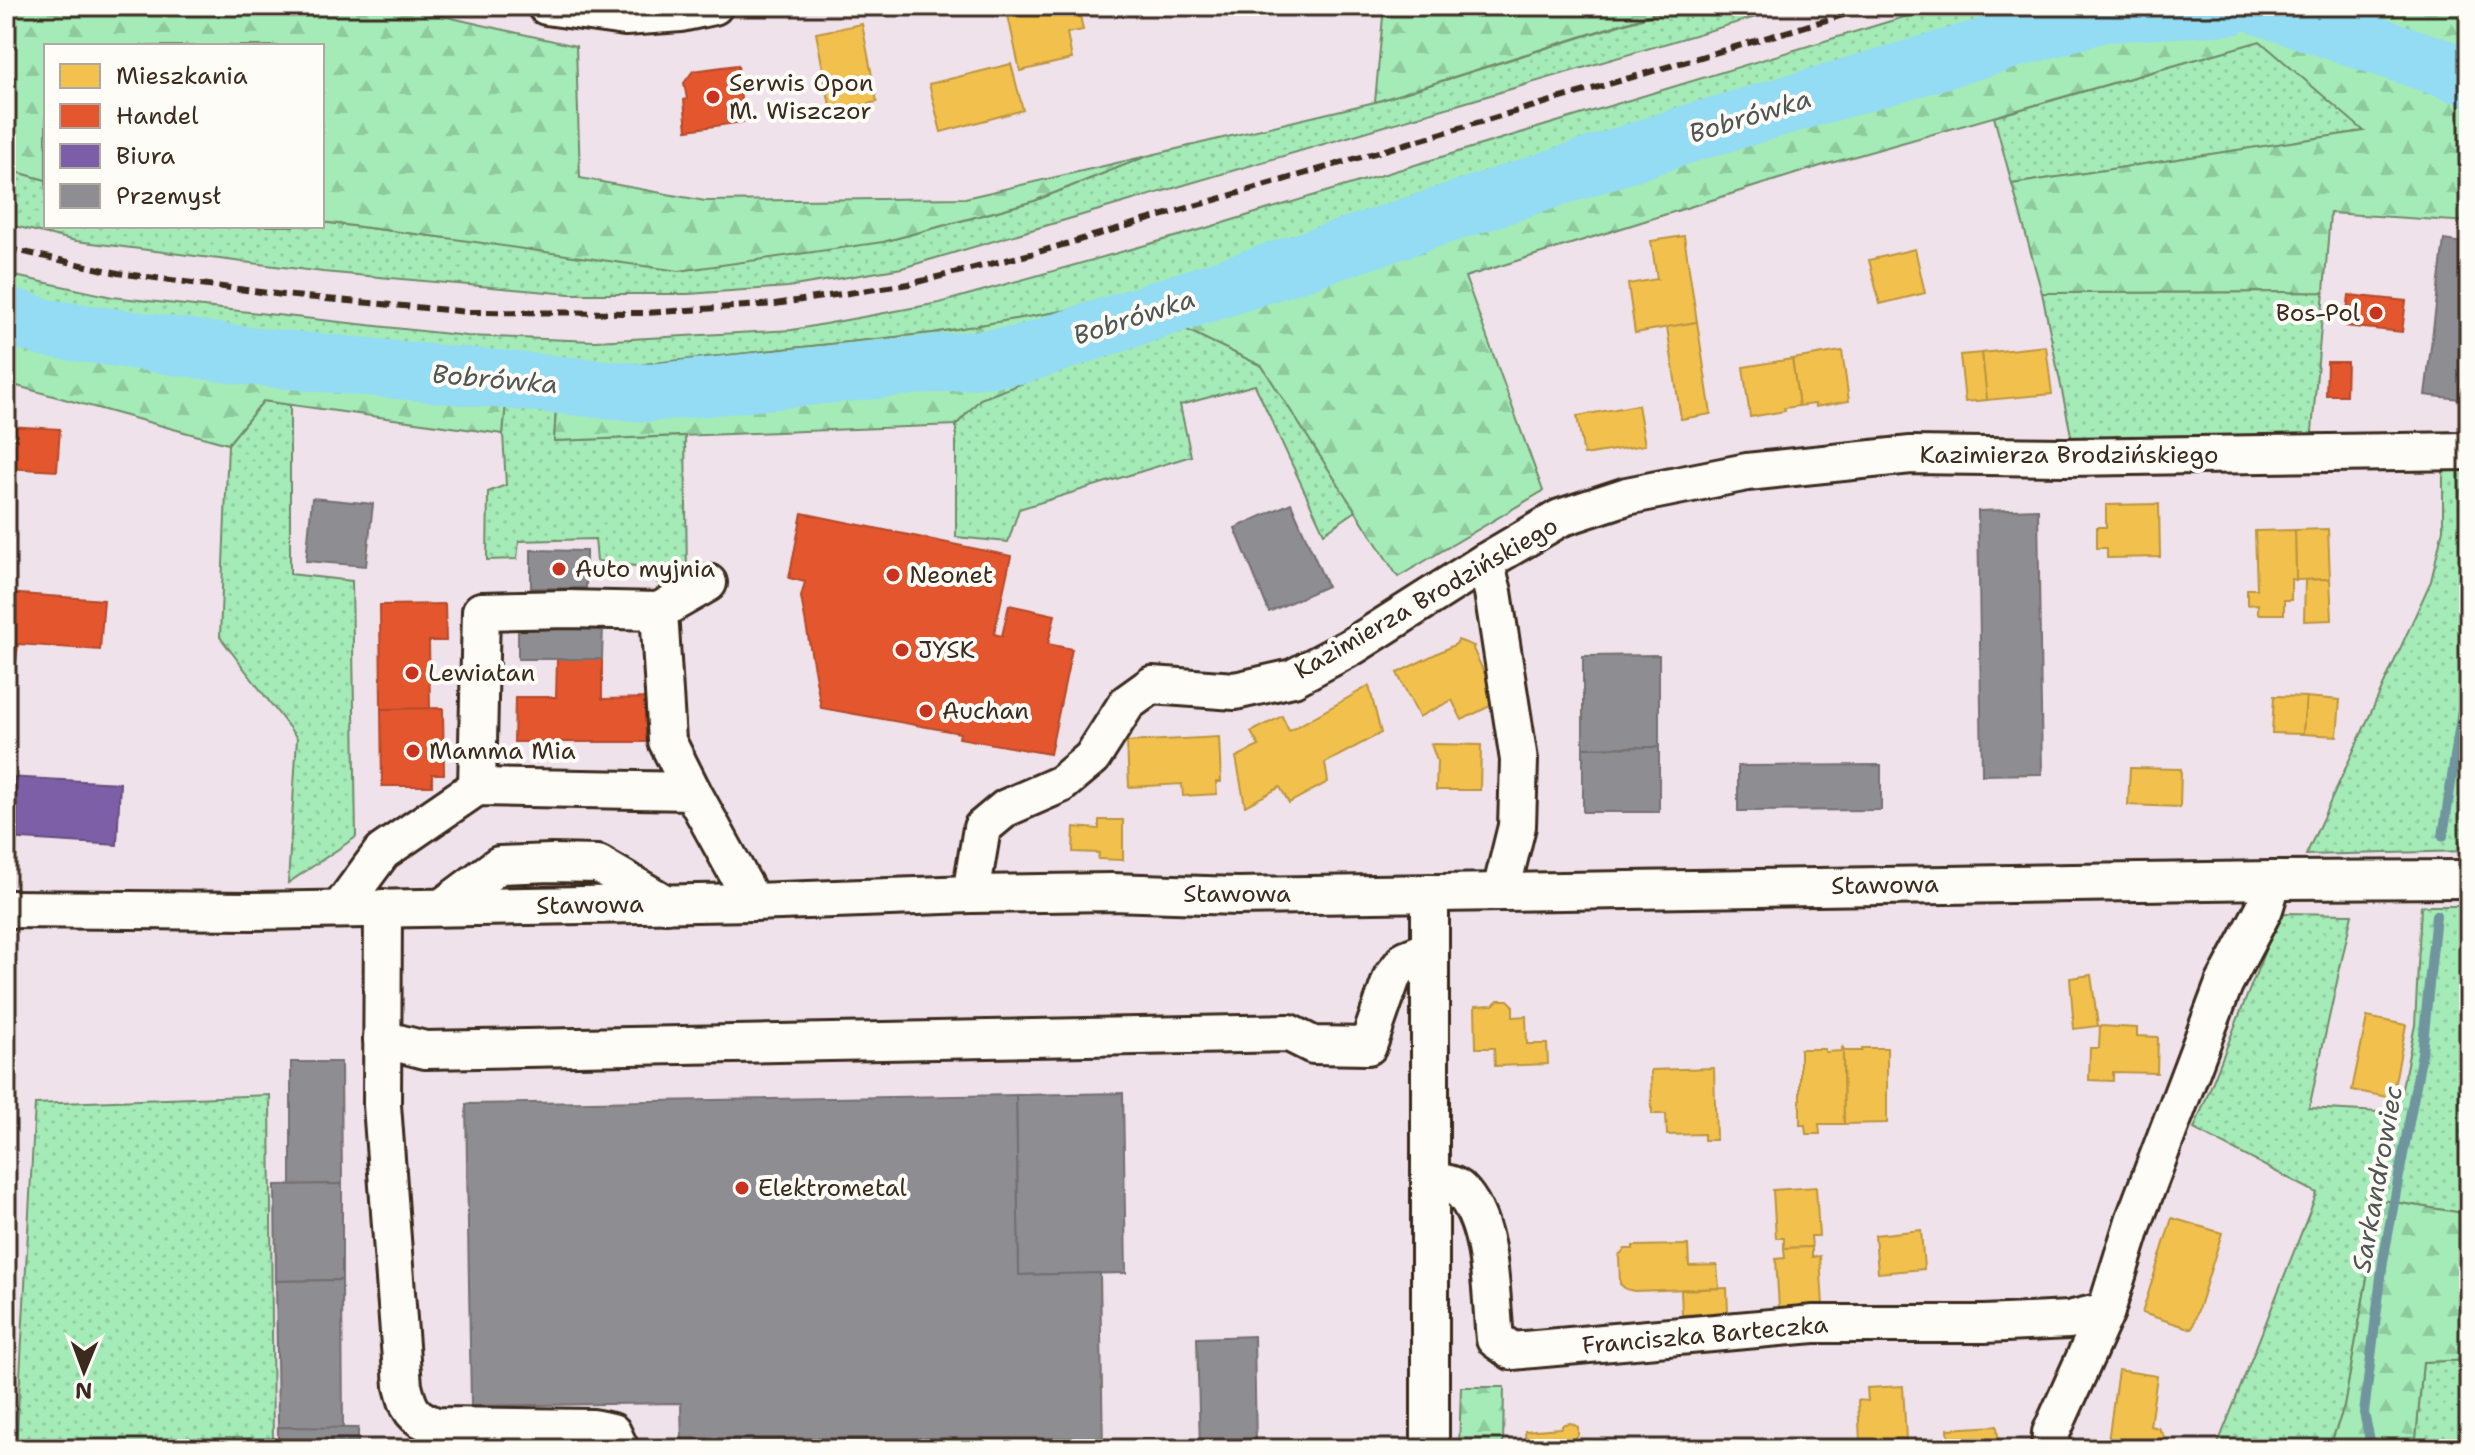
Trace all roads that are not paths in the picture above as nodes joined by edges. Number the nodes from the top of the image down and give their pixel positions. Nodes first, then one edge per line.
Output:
1 (546, 6) edge
2 (714, 6) edge
3 (2466, 452) edge
4 (1485, 562) junction
5 (708, 583) dead end
6 (659, 611) junction
7 (477, 787) junction
8 (692, 791) junction
9 (2469, 879) edge
10 (2273, 880) junction
11 (1501, 891) junction
12 (1430, 893) junction
13 (971, 894) junction
14 (753, 902) junction
15 (383, 908) junction
16 (6, 909) edge
17 (340, 909) junction
18 (1429, 950) junction
19 (382, 1039) junction
20 (1430, 1181) junction
21 (2106, 1311) junction
22 (620, 1449) edge
23 (1430, 1449) edge
24 (2050, 1449) edge

1 - 2 street
3 - 4 street, Kazimierza Brodzińskiego
4 - 11 street
4 - 13 street, Kazimierza Brodzińskiego
5 - 6 street
6 - 7 street
6 - 8 street
7 - 8 street
7 - 17 street
8 - 14 street
9 - 10 street, Stawowa
10 - 11 street, Stawowa
10 - 21 street
11 - 12 street, Stawowa
12 - 13 street, Stawowa
12 - 18 street
13 - 14 street, Stawowa
14 - 15 street, Stawowa
15 - 17 street, Stawowa
15 - 19 street
16 - 17 street, Stawowa
18 - 19 street
18 - 20 street
19 - 22 street
20 - 21 street, Franciszka Barteczka
20 - 23 street
21 - 24 street

